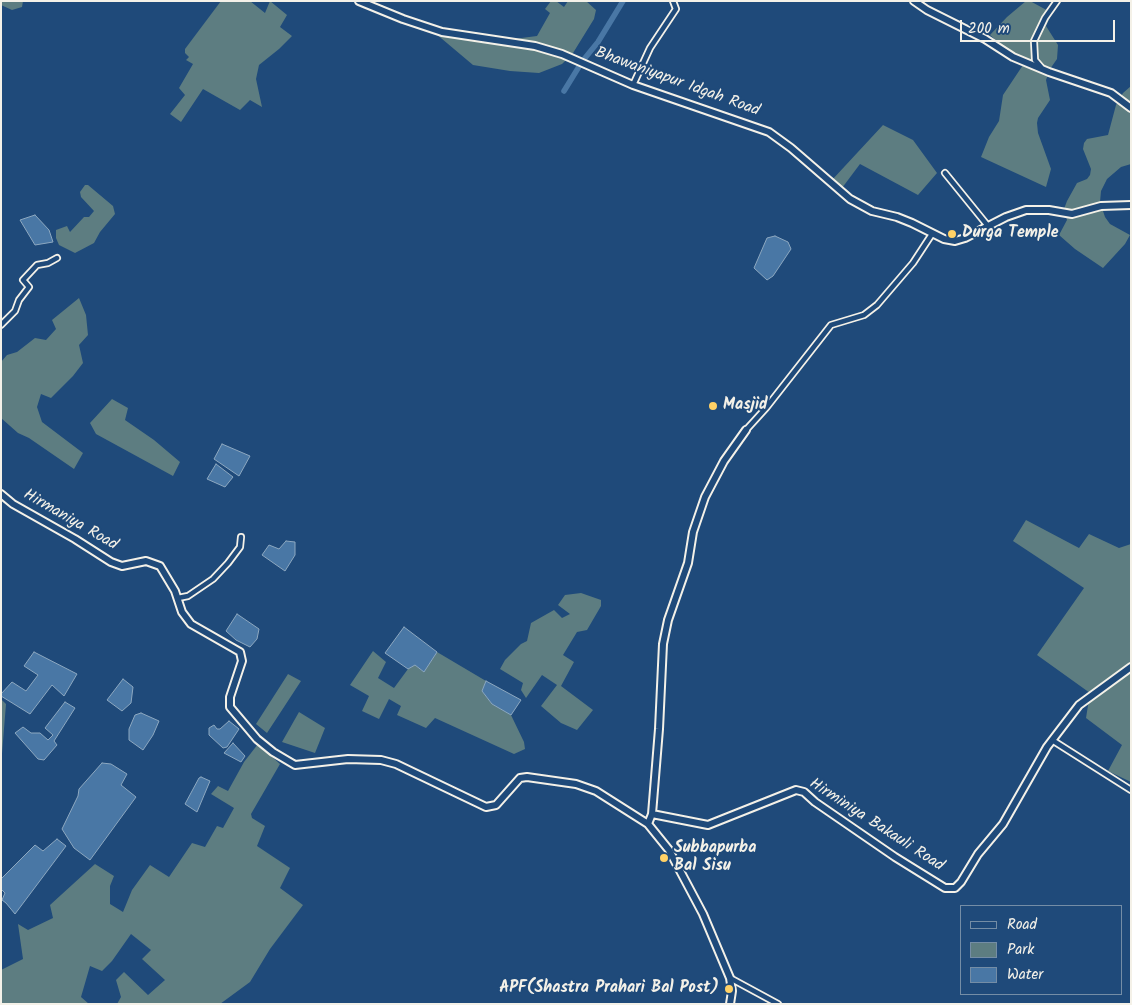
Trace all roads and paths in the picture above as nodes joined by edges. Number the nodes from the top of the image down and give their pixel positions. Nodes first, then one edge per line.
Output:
1 (359, 1) edge
2 (673, 1) edge
3 (914, 1) edge
4 (1057, 1) edge
5 (1044, 70) junction
6 (633, 85) junction
7 (1131, 108) edge
8 (945, 174) dead end
9 (1131, 205) edge
10 (988, 226) junction
11 (932, 234) junction
12 (57, 258) dead end
13 (1, 325) edge
14 (746, 430) joint
15 (1, 494) edge
16 (241, 537) dead end
17 (178, 598) junction
18 (1131, 667) edge
19 (1052, 740) junction
20 (1131, 790) edge
21 (652, 814) junction
22 (648, 824) junction
23 (730, 978) junction
24 (730, 1004) edge
25 (778, 1004) edge

1 - 6 street, Bhawaniyapur Idgah Road
2 - 6 street
3 - 5 street
4 - 5 street
5 - 7 street
6 - 11 street, Bhawaniyapur Idgah Road
8 - 10 street
9 - 10 street, Bhawaniyapur Idgah Road
10 - 11 street, Bhawaniyapur Idgah Road
11 - 14 street
12 - 13 street
14 - 21 street
15 - 17 street, Hirmaniya Road
16 - 17 street
17 - 22 street, Hirmaniya Road
18 - 19 street, Hirminiya Bakauli Road
19 - 20 street
19 - 21 street, Hirminiya Bakauli Road
21 - 22 street
22 - 23 street, Hirmaniya Road
23 - 24 street, Hirmaniya Road
23 - 25 street

